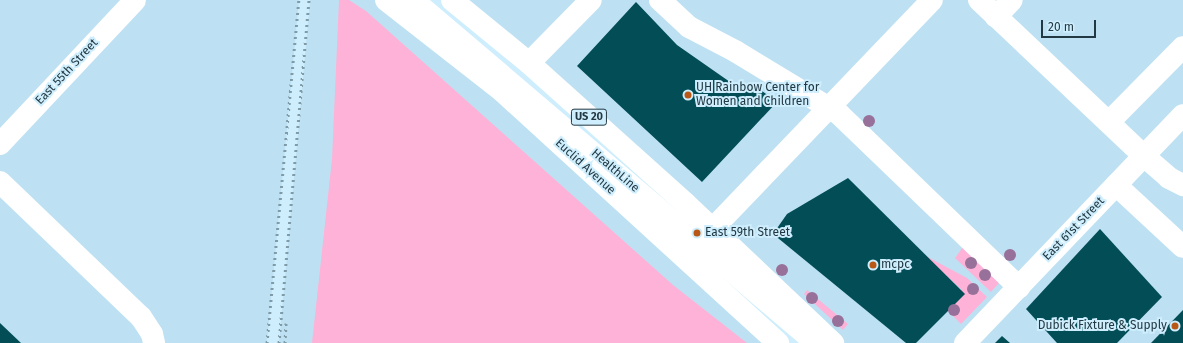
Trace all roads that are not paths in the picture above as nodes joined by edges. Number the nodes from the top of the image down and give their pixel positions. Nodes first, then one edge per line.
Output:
1 (135, 0) edge
2 (386, 0) edge
3 (413, 0) edge
4 (452, 0) edge
5 (591, 0) edge
6 (660, 0) edge
7 (932, 0) edge
8 (979, 0) edge
9 (1012, 0) edge
10 (996, 17) junction
11 (1183, 47) edge
12 (529, 63) junction
13 (827, 109) junction
14 (1183, 115) edge
15 (1109, 122) junction
16 (0, 144) edge
17 (1144, 156) junction
18 (0, 182) edge
19 (1116, 185) junction
20 (1178, 185) edge
21 (699, 243) junction
22 (1183, 247) edge
23 (1019, 287) junction
24 (154, 343) edge
25 (778, 343) edge
26 (816, 343) edge
27 (833, 343) edge
28 (964, 343) edge

1 - 16 main road, East 55th Street
2 - 21 main road, Euclid Avenue / US 20
3 - 21 main road, HealthLine
4 - 12 main road, Euclid Avenue / US 20
5 - 12 main road
6 - 13 main road
7 - 13 main road
8 - 10 main road
9 - 10 main road
10 - 15 main road
11 - 15 main road
12 - 21 main road, Euclid Avenue / US 20
13 - 21 main road
13 - 23 main road
14 - 17 main road, East 61st Street
15 - 17 main road
17 - 19 main road, East 61st Street
17 - 20 main road
18 - 24 main road
19 - 22 main road
19 - 23 main road, East 61st Street
21 - 25 main road, Euclid Avenue / US 20
21 - 26 main road, HealthLine
21 - 27 main road, Euclid Avenue / US 20
23 - 28 main road, East 61st Street

